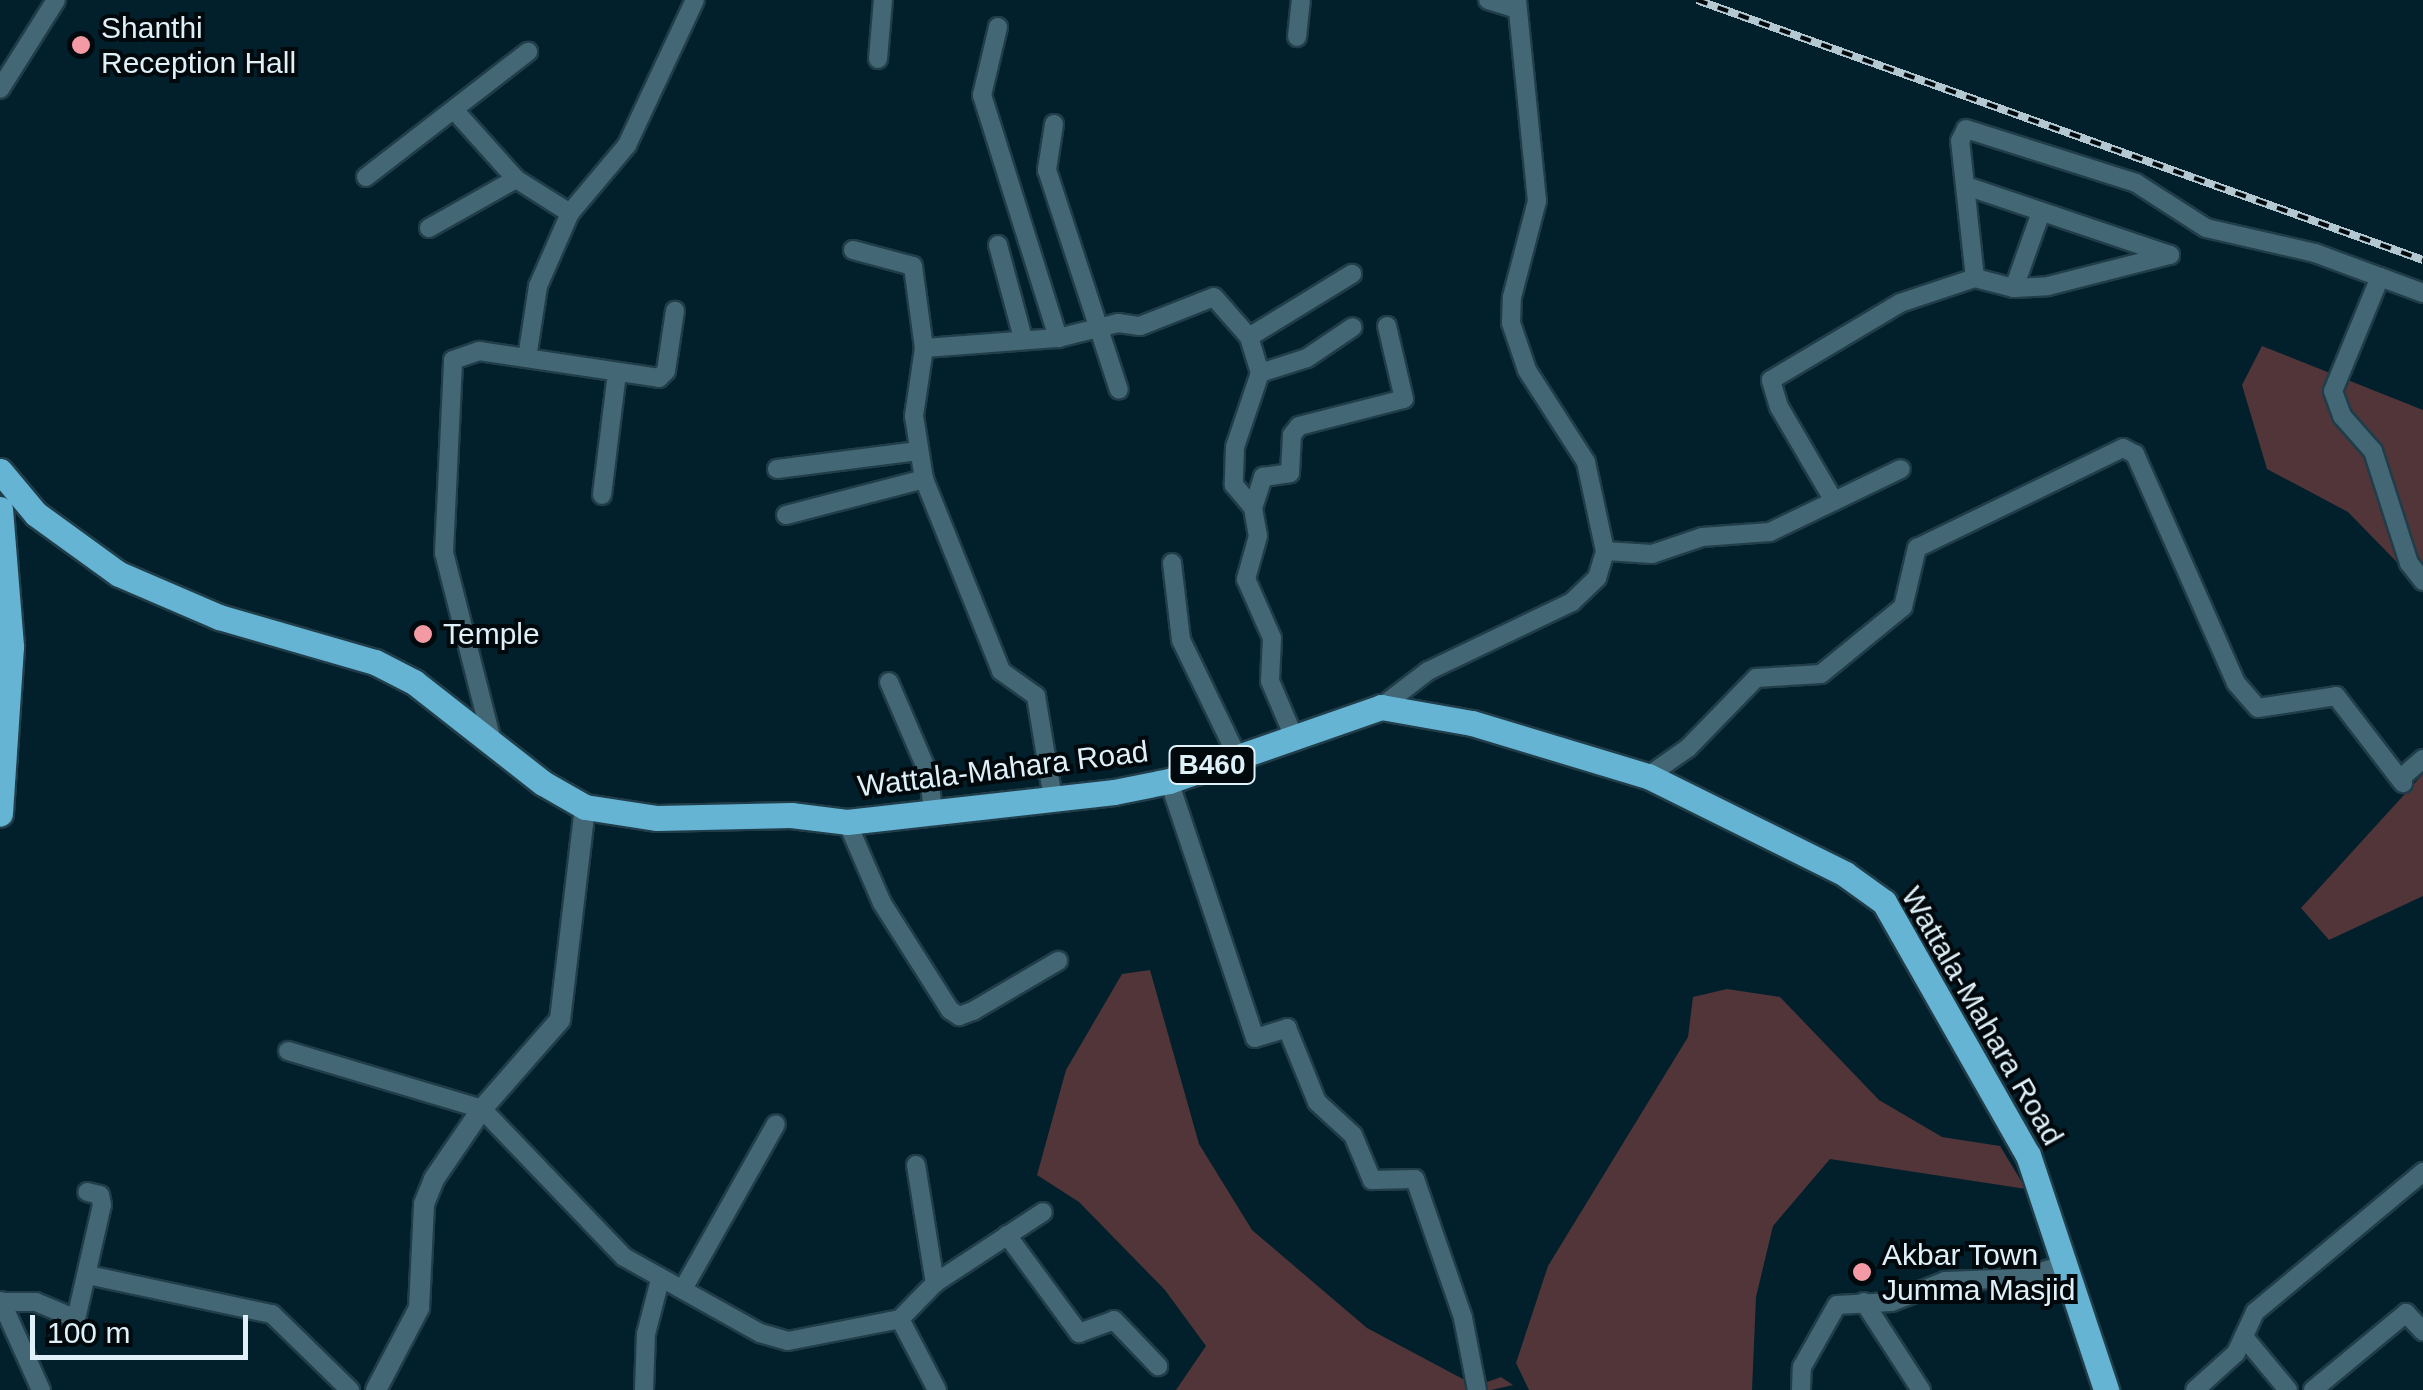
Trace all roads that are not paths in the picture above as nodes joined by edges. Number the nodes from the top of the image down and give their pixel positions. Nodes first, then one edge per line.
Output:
1 (56, 0) edge
2 (695, 0) edge
3 (883, 0) edge
4 (1301, 0) edge
5 (1488, 0) edge
6 (1516, 4) edge
7 (998, 27) dead end
8 (1297, 38) dead end
9 (528, 52) dead end
10 (878, 59) dead end
11 (0, 90) edge
12 (456, 112) junction
13 (1054, 124) dead end
14 (366, 177) dead end
15 (516, 179) junction
16 (1969, 187) junction
17 (2041, 212) junction
18 (570, 213) junction
19 (430, 228) dead end
20 (998, 245) dead end
21 (853, 250) dead end
22 (1352, 274) dead end
23 (2380, 277) junction
24 (1975, 278) junction
25 (2014, 288) junction
26 (2423, 293) edge
27 (675, 311) dead end
28 (1353, 326) dead end
29 (1387, 326) dead end
30 (1097, 331) junction
31 (1249, 337) junction
32 (1022, 338) junction
33 (1058, 338) junction
34 (924, 348) junction
35 (527, 358) junction
36 (1260, 373) junction
37 (617, 374) junction
38 (1119, 390) dead end
39 (918, 451) junction
40 (776, 469) dead end
41 (1901, 469) dead end
42 (0, 471) edge
43 (924, 478) junction
44 (602, 495) dead end
45 (1834, 501) junction
46 (1253, 508) junction
47 (0, 509) edge
48 (786, 516) dead end
49 (1605, 550) junction
50 (1172, 563) dead end
51 (2423, 581) edge
52 (889, 682) dead end
53 (1381, 707) junction
54 (1293, 735) junction
55 (492, 742) junction
56 (1236, 756) junction
57 (2423, 759) edge
58 (1648, 776) junction
59 (1168, 781) junction
60 (1053, 799) junction
61 (586, 808) junction
62 (933, 812) junction
63 (0, 814) edge
64 (848, 822) junction
65 (1058, 961) dead end
66 (288, 1051) dead end
67 (482, 1108) junction
68 (776, 1124) dead end
69 (916, 1166) dead end
70 (2423, 1172) edge
71 (87, 1192) dead end
72 (1043, 1212) dead end
73 (1007, 1235) junction
74 (2065, 1264) junction
75 (88, 1274) junction
76 (660, 1280) junction
77 (934, 1283) junction
78 (682, 1289) junction
79 (1, 1302) edge
80 (1864, 1302) junction
81 (900, 1319) junction
82 (2423, 1331) edge
83 (2244, 1337) junction
84 (1158, 1366) dead end
85 (42, 1390) edge
86 (350, 1390) edge
87 (376, 1390) edge
88 (644, 1390) edge
89 (936, 1390) edge
90 (1477, 1390) edge
91 (1800, 1390) edge
92 (1920, 1390) edge
93 (2106, 1390) edge
94 (2195, 1390) edge
95 (2288, 1390) edge
96 (2313, 1390) edge

1 - 11 street
2 - 18 street
3 - 10 street
4 - 8 street
5 - 6 street
6 - 49 street
7 - 33 street
9 - 12 street
12 - 14 street
12 - 15 street
13 - 30 street
15 - 18 street
15 - 19 street
16 - 17 street
16 - 23 street
16 - 24 street
17 - 25 street
17 - 25 street
18 - 35 street
20 - 32 street
21 - 34 street
22 - 31 street
23 - 26 street
23 - 51 street
24 - 25 street
24 - 45 street
27 - 37 street
28 - 36 street
29 - 46 street
30 - 31 street
30 - 33 street
30 - 38 street
31 - 36 street
32 - 33 street
32 - 34 street
34 - 39 street
35 - 37 street
35 - 55 street
36 - 46 street
37 - 44 street
39 - 40 street
39 - 43 street
41 - 45 street
42 - 55 main road, Wattala-Mahara Road / B460
43 - 48 street
43 - 60 street
45 - 49 street
46 - 54 street
47 - 63 main road
49 - 53 street
50 - 56 street
52 - 62 street
53 - 54 main road, Wattala-Mahara Road / B460
53 - 58 main road, Wattala-Mahara Road / B460
54 - 56 main road, Wattala-Mahara Road / B460
55 - 61 main road, Wattala-Mahara Road / B460
56 - 59 main road, Wattala-Mahara Road / B460
57 - 58 street
58 - 74 main road, Wattala-Mahara Road / B460
59 - 60 main road, Wattala-Mahara Road / B460
59 - 90 street
60 - 62 main road, Wattala-Mahara Road / B460
61 - 64 main road, Wattala-Mahara Road / B460
61 - 67 street
62 - 64 main road, Wattala-Mahara Road / B460
64 - 65 street
66 - 67 street
67 - 76 street
67 - 87 street
68 - 78 street
69 - 77 street
70 - 83 street
71 - 75 street
72 - 73 street
73 - 77 street
73 - 84 street
74 - 80 street
74 - 93 main road, Wattala-Mahara Road / B460
75 - 79 street
75 - 86 street
76 - 78 street
76 - 88 street
77 - 81 street
78 - 81 street
79 - 85 street
80 - 91 street
80 - 92 street
81 - 89 street
82 - 96 street
83 - 94 street
83 - 95 street

